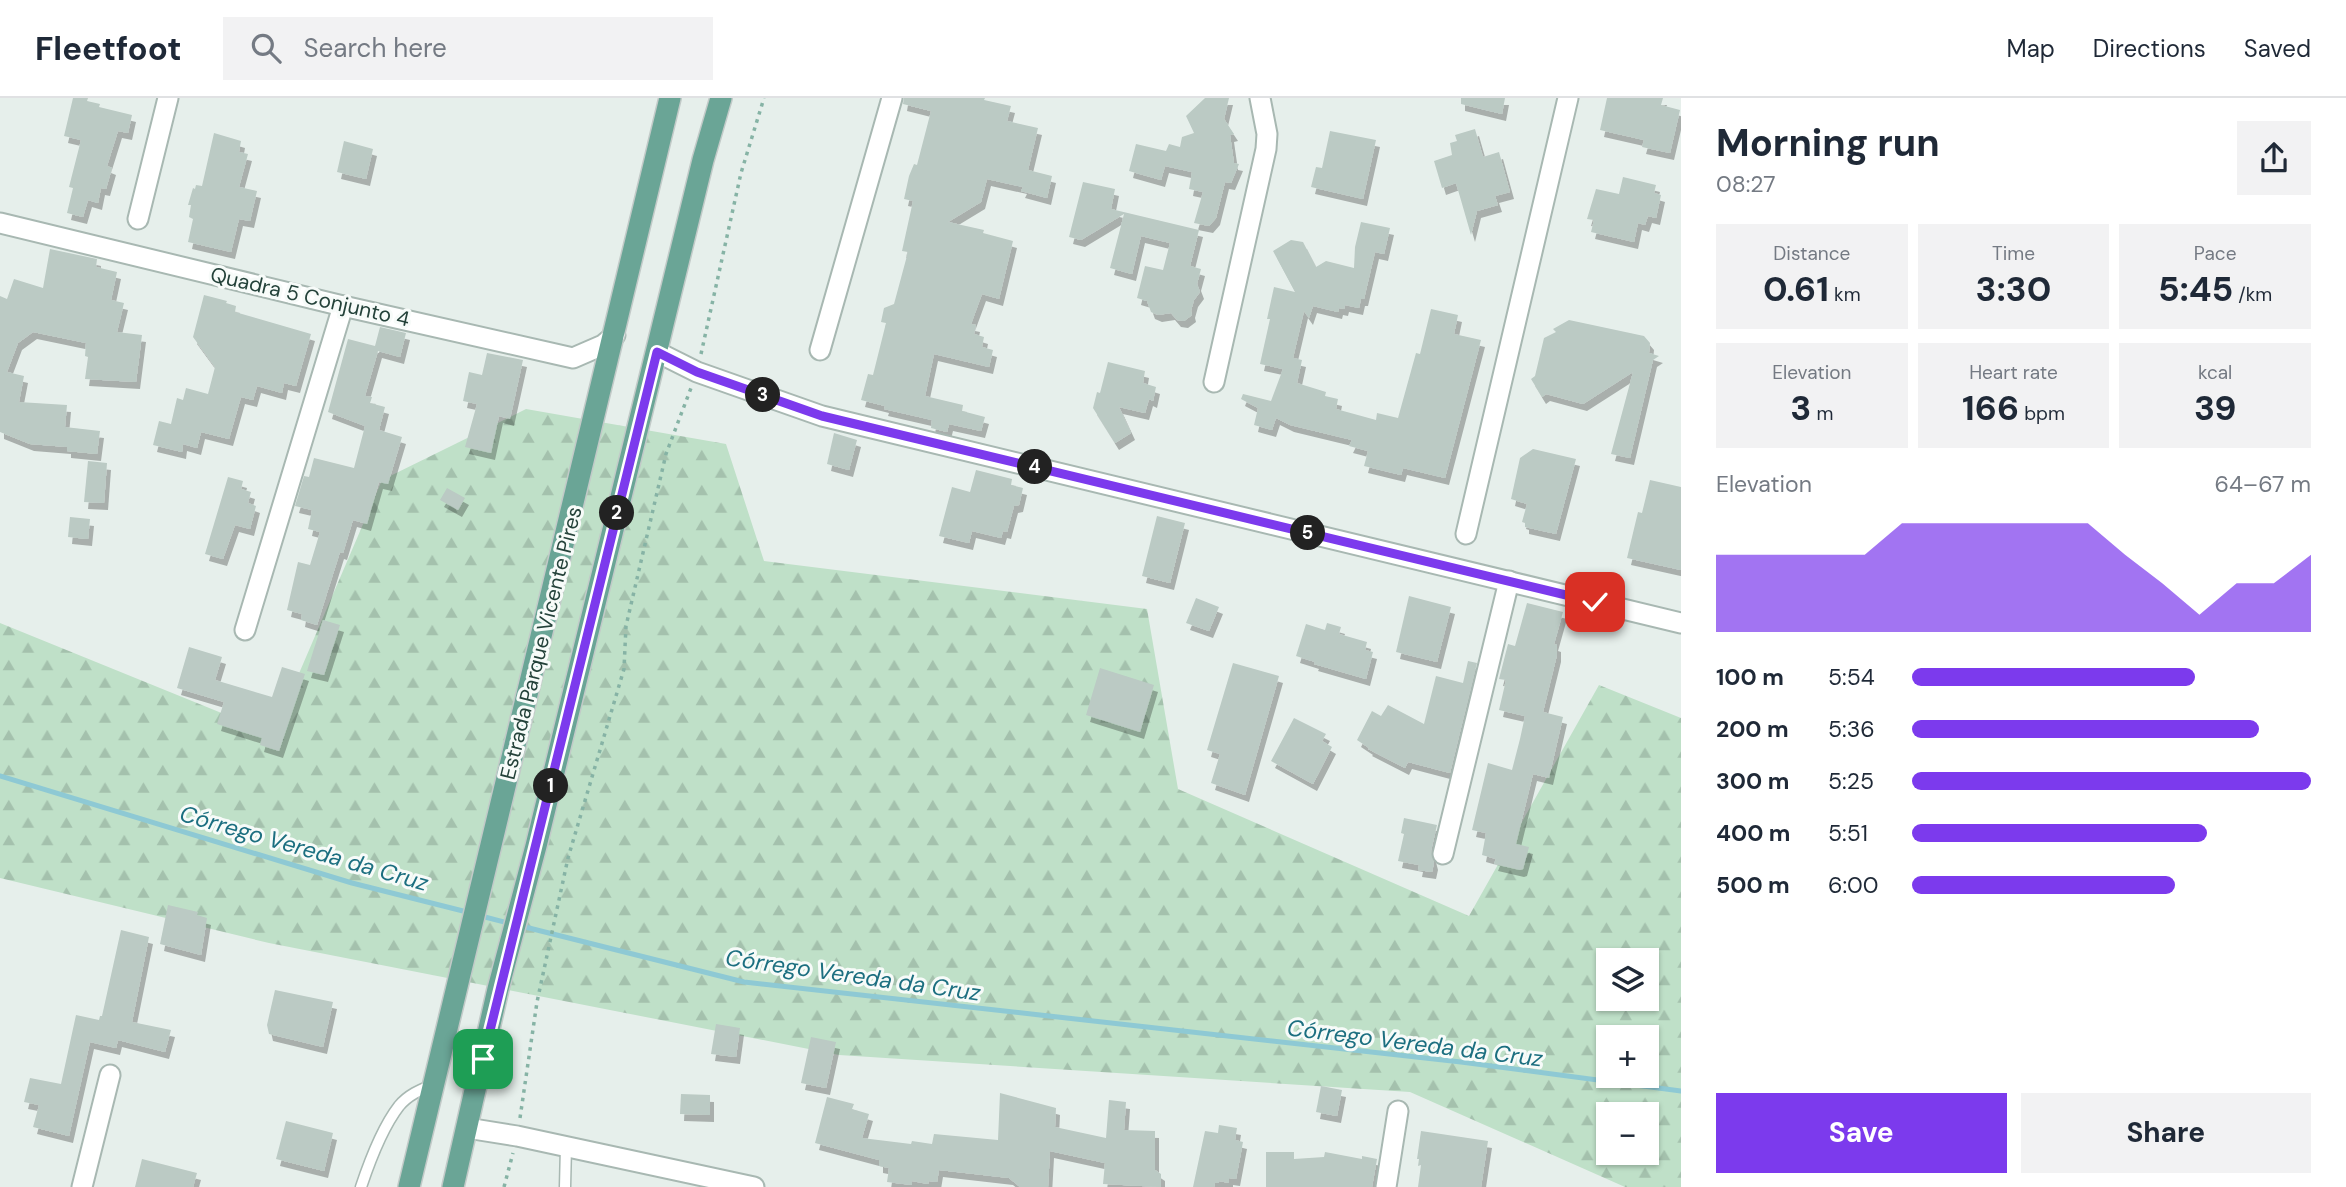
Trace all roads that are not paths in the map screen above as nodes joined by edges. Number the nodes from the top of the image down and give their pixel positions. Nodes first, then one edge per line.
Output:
1 (168, 98) edge
2 (670, 98) edge
3 (721, 98) edge
4 (892, 98) edge
5 (1260, 98) edge
6 (1568, 98) edge
7 (138, 219) dead end
8 (0, 223) edge
9 (343, 306) junction
10 (615, 335) junction
11 (820, 349) dead end
12 (657, 352) junction
13 (1214, 383) dead end
14 (1466, 534) dead end
15 (1509, 581) junction
16 (1681, 623) edge
17 (245, 630) dead end
18 (1443, 854) dead end
19 (110, 1075) dead end
20 (435, 1084) junction
21 (1398, 1111) dead end
22 (467, 1128) junction
23 (566, 1146) junction
24 (82, 1187) edge
25 (362, 1187) edge
26 (409, 1187) edge
27 (453, 1187) edge
28 (565, 1187) edge
29 (754, 1187) edge
30 (1386, 1187) edge

1 - 7 street
2 - 10 main road, Estrada Parque Vicente Pires
3 - 12 main road, Estrada Parque Vicente Pires
4 - 11 street
5 - 13 street
6 - 14 street
8 - 9 street, Quadra 5 Conjunto 4
9 - 10 street, Quadra 5 Conjunto 4
9 - 17 street
10 - 20 main road, Estrada Parque Vicente Pires
12 - 15 street
12 - 22 main road, Estrada Parque Vicente Pires
15 - 16 street
15 - 18 street
19 - 24 street
20 - 25 lane
20 - 26 main road, Estrada Parque Vicente Pires
21 - 30 street
22 - 23 street
22 - 27 main road, Estrada Parque Vicente Pires
23 - 28 lane
23 - 29 street

